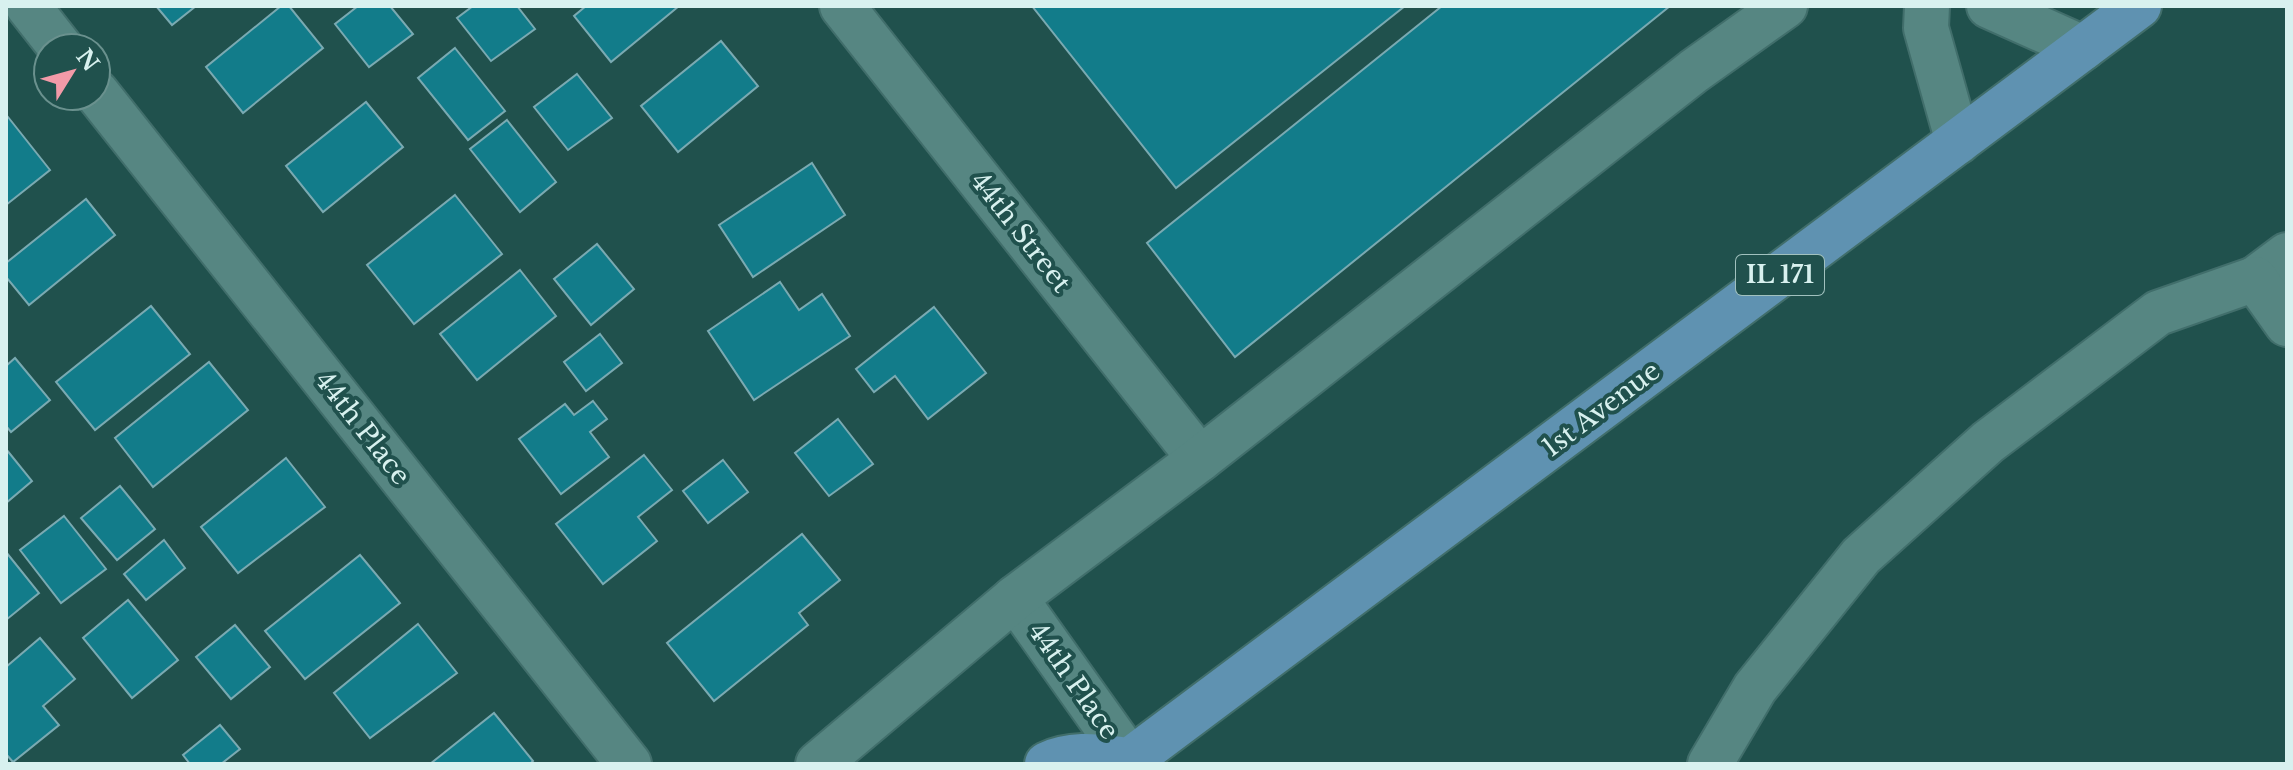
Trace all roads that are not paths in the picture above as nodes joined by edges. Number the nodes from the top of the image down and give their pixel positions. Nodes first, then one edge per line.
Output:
1 (28, 6) edge
2 (842, 6) edge
3 (1785, 6) edge
4 (1927, 6) edge
5 (1989, 6) edge
6 (2139, 6) edge
7 (48, 32) edge
8 (2083, 48) junction
9 (112, 112) edge
10 (1958, 142) junction
11 (2271, 267) edge
12 (2287, 324) edge
13 (1200, 459) junction
14 (1015, 598) junction
15 (1130, 763) edge
16 (629, 764) edge
17 (818, 764) edge
18 (1047, 764) edge
19 (1710, 764) edge

1 - 7 street
2 - 13 street, 44th Street
3 - 13 street
4 - 10 street
5 - 8 street
6 - 8 main road, 1st Avenue / IL 171
8 - 10 main road, 1st Avenue / IL 171
9 - 16 street, 44th Place
10 - 15 main road, 1st Avenue / IL 171
11 - 12 street
11 - 19 street
13 - 14 street
14 - 15 street, 44th Place
14 - 17 street
15 - 18 main road

